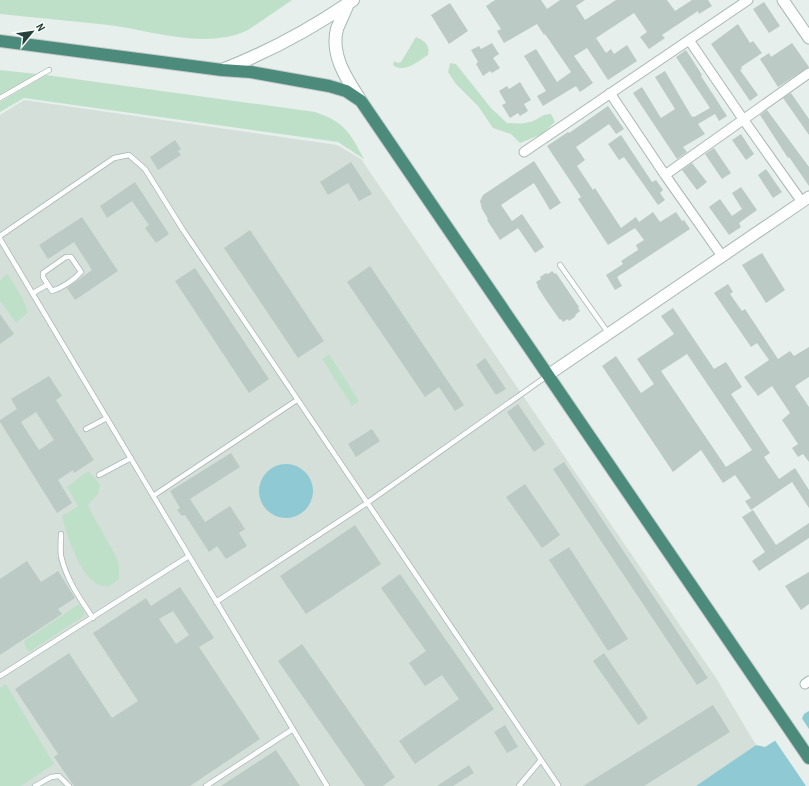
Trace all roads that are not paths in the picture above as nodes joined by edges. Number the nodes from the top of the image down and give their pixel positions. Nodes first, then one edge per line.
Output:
1 (748, 0) edge
2 (783, 0) edge
3 (351, 2) edge
4 (809, 38) edge
5 (689, 40) junction
6 (0, 41) edge
7 (49, 70) dead end
8 (222, 70) junction
9 (809, 73) edge
10 (610, 93) junction
11 (0, 98) edge
12 (361, 101) junction
13 (743, 119) junction
14 (524, 152) dead end
15 (665, 175) junction
16 (806, 199) edge
17 (0, 238) edge
18 (722, 256) junction
19 (560, 265) dead end
20 (47, 285) junction
21 (33, 293) junction
22 (609, 334) junction
23 (548, 375) junction
24 (297, 400) junction
25 (107, 418) junction
26 (86, 429) dead end
27 (131, 458) junction
28 (99, 474) dead end
29 (153, 496) junction
30 (367, 503) junction
31 (61, 534) dead end
32 (189, 556) junction
33 (216, 602) junction
34 (93, 618) junction
35 (0, 676) edge
36 (293, 729) junction
37 (809, 758) edge
38 (541, 760) junction
39 (558, 785) dead end
40 (35, 786) edge
41 (69, 786) edge
42 (206, 786) edge
43 (327, 786) edge
44 (519, 786) edge

1 - 5 street
2 - 4 street
3 - 8 main road
3 - 12 main road
5 - 10 street
5 - 13 street
6 - 8 highway
7 - 11 lane
8 - 12 highway
9 - 13 street
10 - 14 street
10 - 15 street
12 - 23 highway
13 - 15 street
13 - 16 street
15 - 18 street
16 - 18 street
17 - 21 lane
17 - 24 lane
18 - 22 street
19 - 22 lane
20 - 20 lane
20 - 21 lane
21 - 25 lane
22 - 23 street
23 - 30 lane
23 - 37 highway
24 - 29 lane
24 - 30 lane
25 - 26 lane
25 - 27 lane
27 - 28 lane
27 - 29 lane
29 - 32 lane
30 - 33 lane
30 - 38 lane
31 - 34 lane
32 - 33 lane
32 - 34 lane
33 - 36 lane
34 - 35 lane
36 - 42 lane
36 - 43 lane
38 - 39 lane
38 - 44 lane
40 - 41 lane

